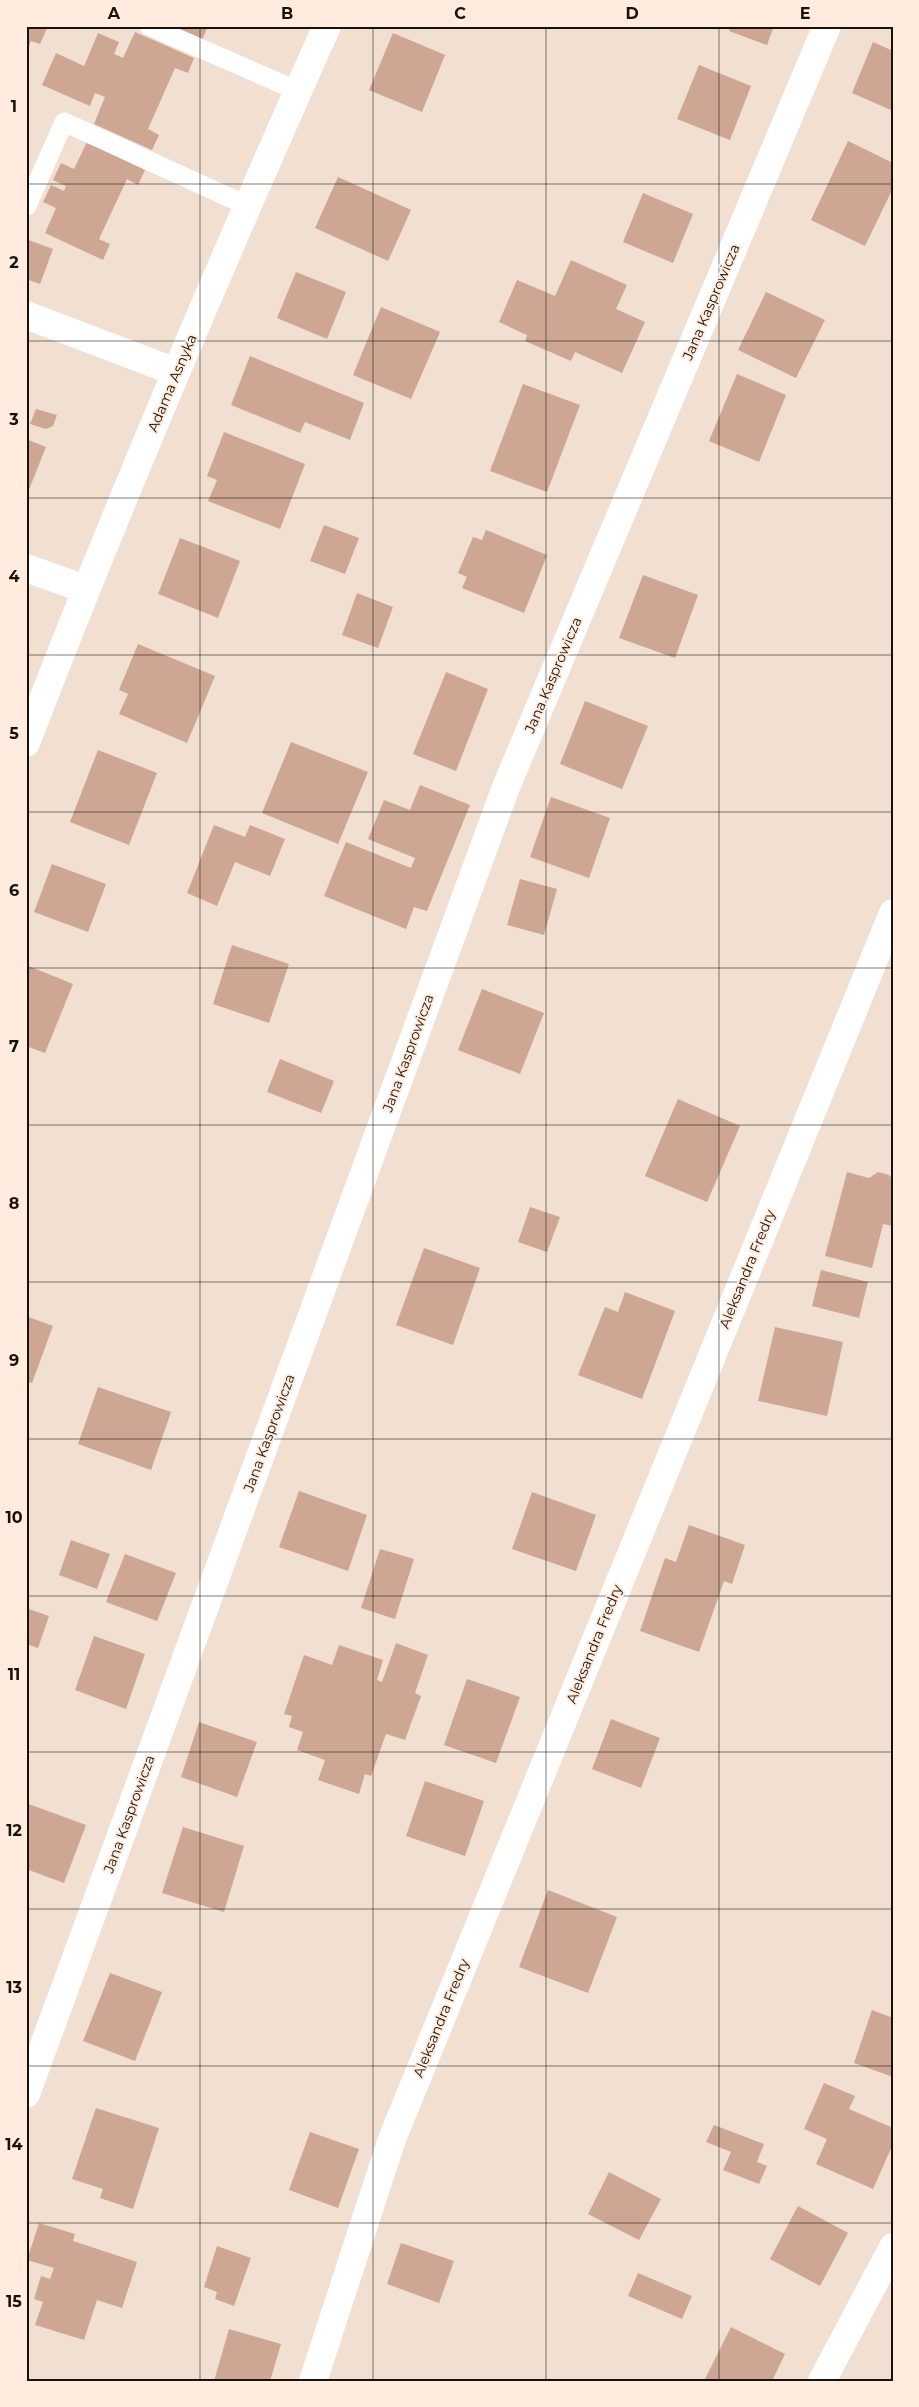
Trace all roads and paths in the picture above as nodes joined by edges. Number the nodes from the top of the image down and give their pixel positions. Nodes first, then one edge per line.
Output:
1 (149, 26) edge
2 (327, 26) edge
3 (827, 26) edge
4 (298, 91) junction
5 (27, 206) edge
6 (248, 206) junction
7 (26, 315) edge
8 (176, 372) junction
9 (26, 568) edge
10 (85, 589) junction
11 (26, 743) edge
12 (893, 913) edge
13 (26, 2094) edge
14 (893, 2247) edge
15 (313, 2381) edge
16 (822, 2381) edge

1 - 4 lane
2 - 4 street, Adama Asnyka
3 - 13 street, Jana Kasprowicza
4 - 6 street, Adama Asnyka
5 - 6 lane
6 - 8 street, Adama Asnyka
7 - 8 street
8 - 10 street, Adama Asnyka
9 - 10 street
10 - 11 street, Adama Asnyka
12 - 15 street, Aleksandra Fredry
14 - 16 street

